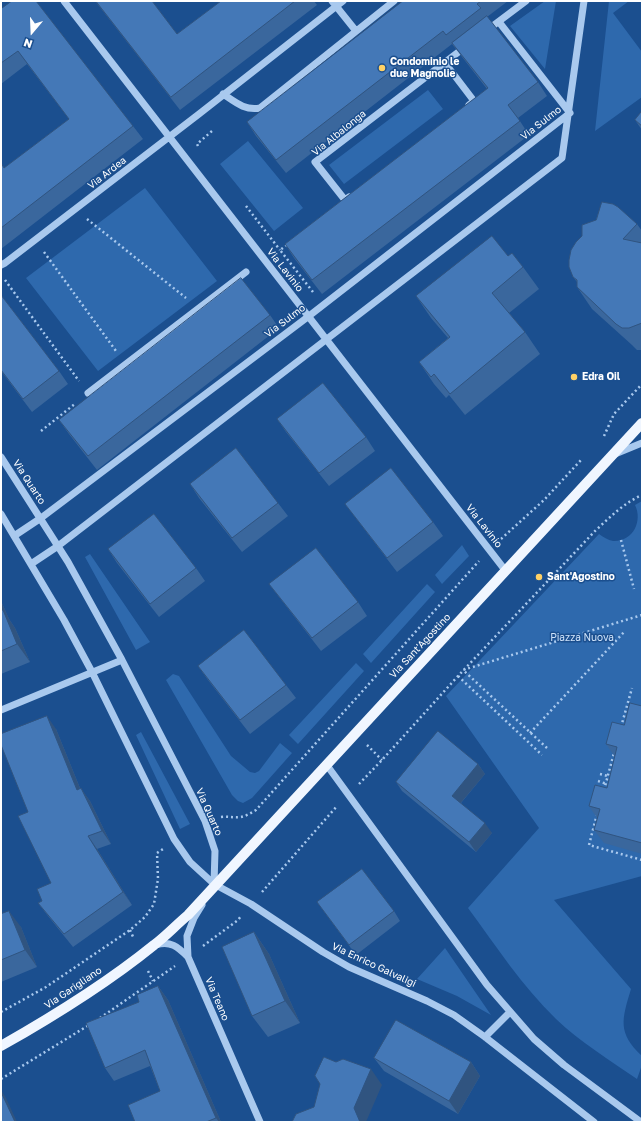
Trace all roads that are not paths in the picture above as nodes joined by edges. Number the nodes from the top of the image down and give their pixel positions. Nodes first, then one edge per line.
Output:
1 (64, 1) edge
2 (343, 1) edge
3 (394, 1) edge
4 (526, 1) edge
5 (584, 1) edge
6 (334, 4) edge
7 (499, 22) junction
8 (356, 31) junction
9 (481, 35) edge
10 (469, 44) edge
11 (445, 63) junction
12 (224, 94) junction
13 (462, 110) edge
14 (570, 113) junction
15 (169, 137) junction
16 (357, 191) edge
17 (1, 265) edge
18 (246, 272) dead end
19 (309, 316) junction
20 (326, 339) junction
21 (88, 393) road end
22 (642, 423) edge
23 (642, 443) edge
24 (612, 455) junction
25 (1, 457) edge
26 (1, 514) edge
27 (41, 518) junction
28 (14, 536) junction
29 (58, 546) junction
30 (31, 564) junction
31 (505, 570) junction
32 (122, 660) junction
33 (92, 672) junction
34 (1, 710) edge
35 (326, 764) junction
36 (214, 884) junction
37 (154, 945) junction
38 (188, 957) junction
39 (510, 1012) junction
40 (485, 1037) junction
41 (1, 1046) edge
42 (260, 1122) edge
43 (594, 1122) edge
44 (641, 1122) edge

1 - 15 street, Via Lavinio
2 - 6 street, Via Ardea
3 - 8 street
4 - 7 street
5 - 14 street
6 - 8 street
6 - 12 street, Via Ardea
7 - 9 street
7 - 14 street
8 - 12 street
10 - 11 street, Via Albalonga
11 - 13 street
11 - 16 street, Via Albalonga
12 - 15 street, Via Ardea
14 - 19 street, Via Sulmo
14 - 20 street, Via Sulmo
15 - 17 street, Via Ardea
15 - 19 street, Via Lavinio
18 - 21 street
19 - 20 street, Via Lavinio
19 - 27 street, Via Sulmo
20 - 29 street, Via Sulmo
20 - 31 street, Via Lavinio
22 - 24 main road, Via Sant'Agostino
23 - 24 street
24 - 31 main road, Via Sant'Agostino
25 - 27 street, Via Quarto
26 - 28 street
27 - 28 street, Via Quarto
27 - 29 street, Via Quarto
28 - 30 street
29 - 30 street
29 - 32 street, Via Quarto
30 - 33 street
31 - 35 main road, Via Sant'Agostino
32 - 33 street
32 - 36 street, Via Quarto
33 - 34 street
33 - 36 street
35 - 36 main road, Via Sant'Agostino
35 - 39 street
36 - 37 main road, Via Garigliano
36 - 38 street, Via Teano
36 - 40 street, Via Enrico Galvaligi
37 - 38 street
37 - 41 main road, Via Garigliano
38 - 42 street, Via Teano
39 - 40 street
39 - 44 street
40 - 43 street, Via Enrico Galvaligi

